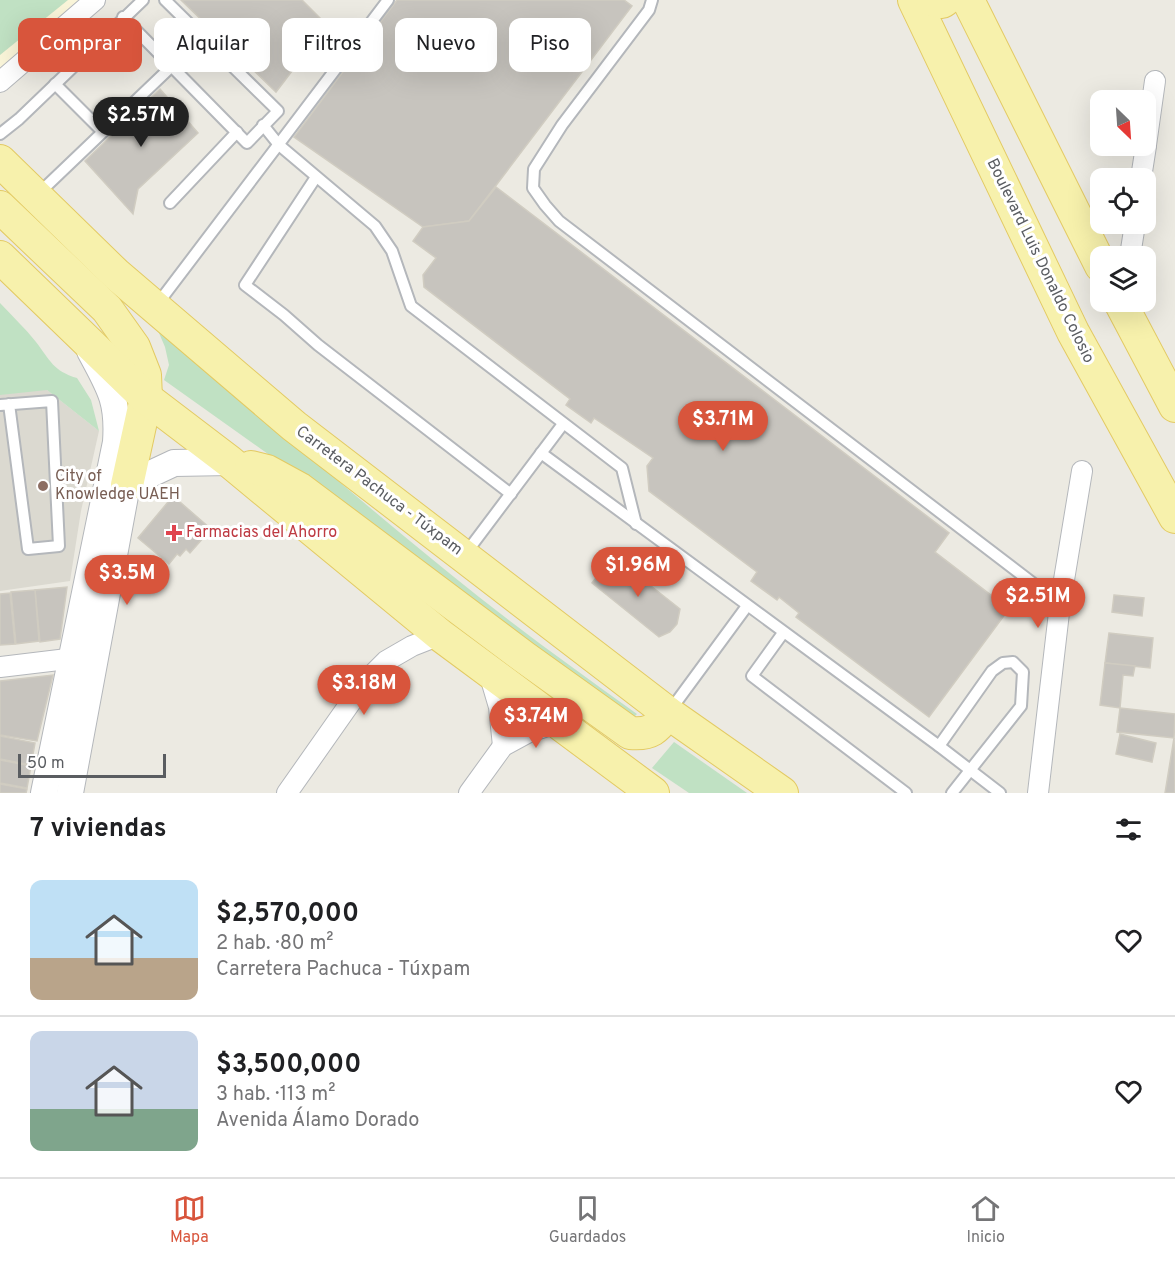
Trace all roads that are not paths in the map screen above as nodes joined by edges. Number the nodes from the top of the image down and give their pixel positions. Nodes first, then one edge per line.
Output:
1 (95, 0) edge
2 (143, 0) edge
3 (165, 0) edge
4 (388, 0) edge
5 (652, 0) edge
6 (914, 0) edge
7 (932, 0) edge
8 (945, 0) edge
9 (968, 0) edge
10 (123, 17) junction
11 (154, 48) edge
12 (944, 58) junction
13 (166, 72) edge
14 (178, 72) edge
15 (1155, 81) dead end
16 (0, 82) edge
17 (55, 84) junction
18 (1154, 90) edge
19 (263, 125) junction
20 (102, 132) junction
21 (237, 132) junction
22 (0, 134) edge
23 (279, 145) junction
24 (0, 161) edge
25 (316, 177) junction
26 (37, 195) junction
27 (170, 204) dead end
28 (0, 207) edge
29 (1091, 246) edge
30 (1090, 254) edge
31 (0, 257) edge
32 (156, 307) junction
33 (1126, 312) edge
34 (84, 340) junction
35 (146, 398) junction
36 (5, 405) edge
37 (1175, 406) edge
38 (563, 424) junction
39 (541, 453) junction
40 (230, 462) junction
41 (1082, 471) dead end
42 (127, 485) junction
43 (511, 494) junction
44 (1175, 517) edge
45 (636, 524) junction
46 (464, 556) junction
47 (1060, 604) junction
48 (747, 606) junction
49 (783, 633) junction
50 (440, 635) junction
51 (95, 654) junction
52 (70, 659) junction
53 (0, 667) edge
54 (489, 671) junction
55 (668, 713) junction
56 (557, 723) junction
57 (503, 746) junction
58 (939, 746) junction
59 (970, 771) junction
60 (44, 793) edge
61 (70, 793) edge
62 (287, 793) edge
63 (469, 793) edge
64 (653, 793) edge
65 (782, 793) edge
66 (906, 793) edge
67 (952, 793) edge
68 (1000, 793) edge
69 (1038, 793) edge

1 - 16 street
2 - 10 lane
3 - 19 lane
4 - 23 lane
5 - 47 lane
6 - 12 main road, Boulevard Luis Donaldo Colosio
7 - 8 main road
9 - 29 main road
10 - 11 lane
10 - 17 lane
12 - 30 main road
12 - 44 main road, Boulevard Luis Donaldo Colosio
13 - 20 lane
14 - 21 lane
15 - 18 street
17 - 20 lane
17 - 22 lane
19 - 21 lane
19 - 23 lane
20 - 26 lane
21 - 27 lane
23 - 25 lane
23 - 32 lane
24 - 26 main road, Carretera Pachuca - Túxpam
25 - 38 lane
25 - 43 lane
26 - 32 main road, Carretera Pachuca - Túxpam
28 - 35 main road
31 - 34 main road
32 - 46 main road, Carretera Pachuca - Túxpam
33 - 37 main road
34 - 35 main road
34 - 52 street
35 - 40 main road
35 - 42 main road
36 - 36 lane
38 - 39 lane
38 - 45 lane
39 - 43 lane
39 - 45 lane
40 - 42 street
40 - 50 main road
40 - 55 main road
41 - 47 street
42 - 51 street
43 - 46 lane
45 - 48 lane
46 - 55 main road, Carretera Pachuca - Túxpam
47 - 69 street
48 - 49 lane
48 - 55 lane
49 - 58 lane
49 - 66 lane
50 - 54 main road
50 - 62 street
51 - 52 street
51 - 61 street
52 - 53 street
52 - 60 street
54 - 56 main road
54 - 57 street
55 - 65 main road, Carretera Pachuca - Túxpam
56 - 57 street
56 - 64 main road
57 - 63 street
58 - 59 lane
58 - 59 lane
59 - 67 lane
59 - 68 lane

